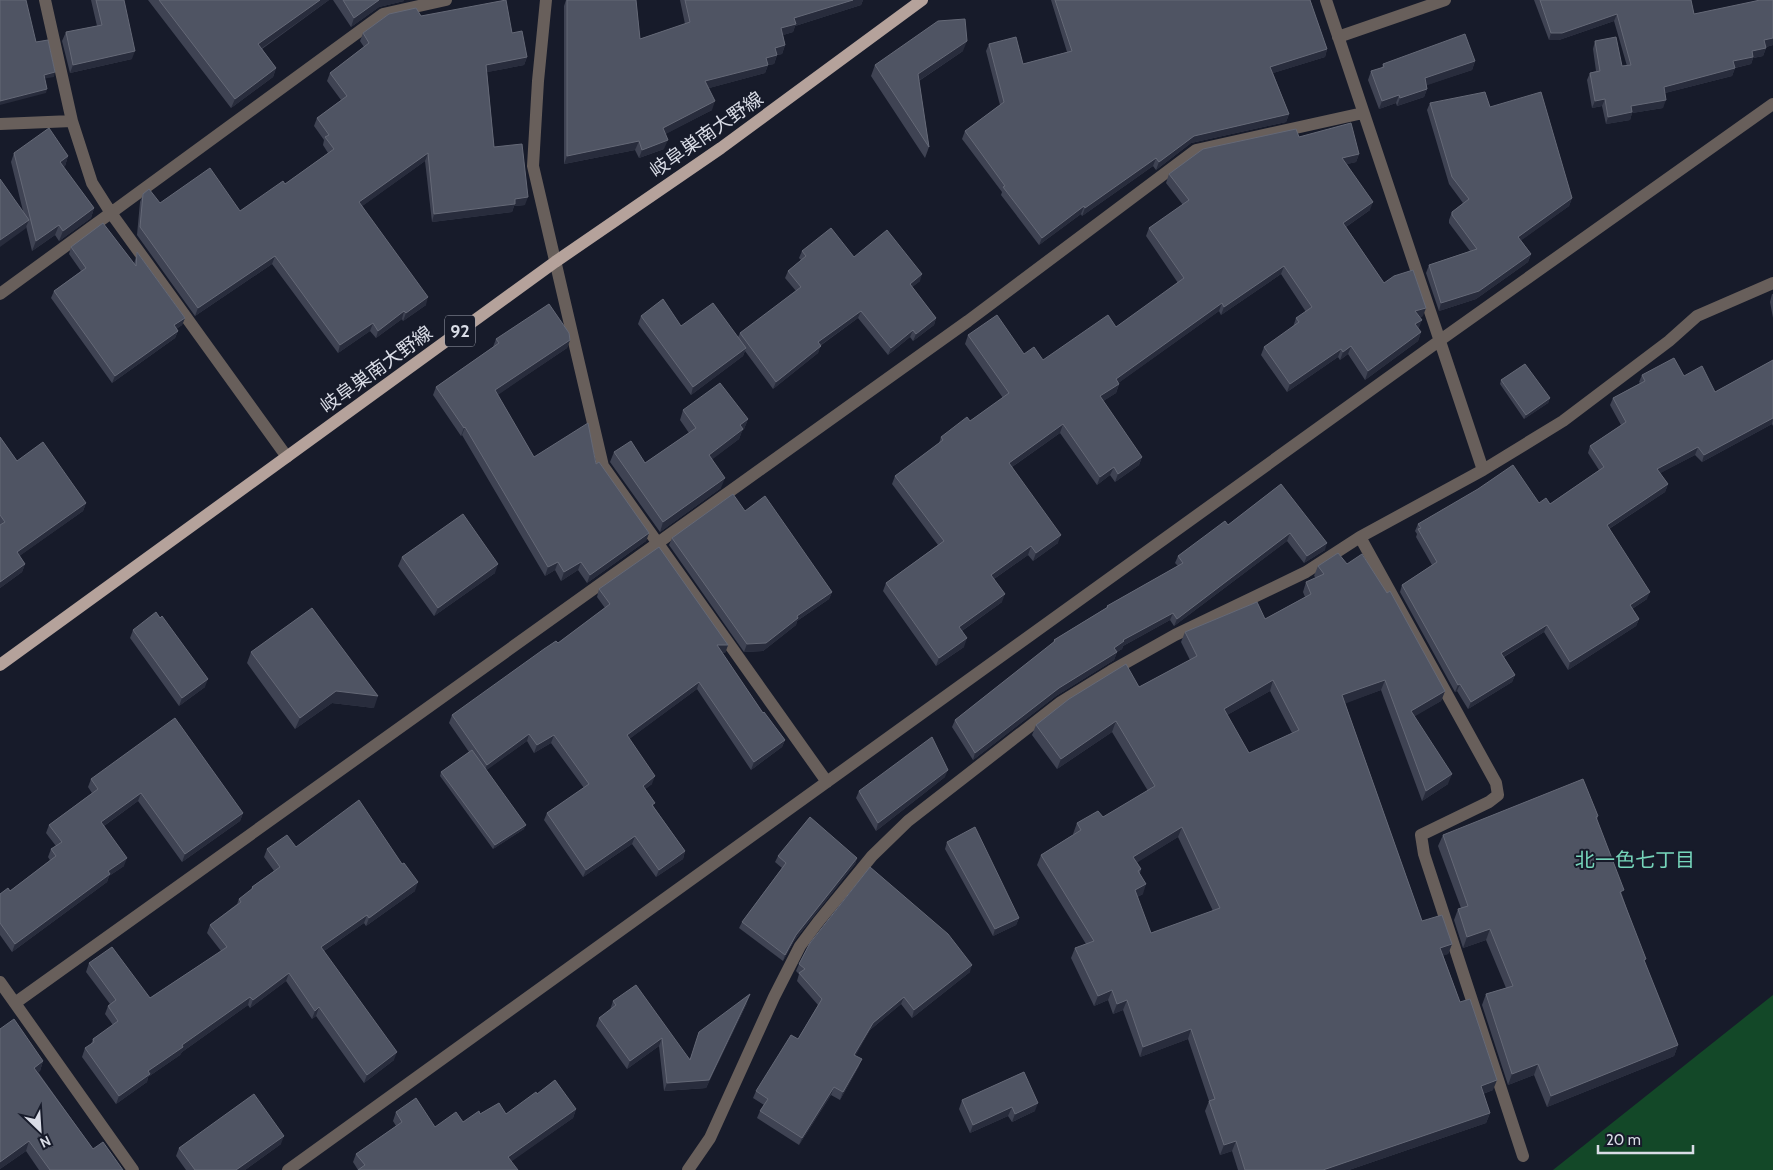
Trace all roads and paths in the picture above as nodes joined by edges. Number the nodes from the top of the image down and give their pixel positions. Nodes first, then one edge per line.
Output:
1 (45, 0) edge
2 (446, 0) edge
3 (546, 0) edge
4 (922, 0) edge
5 (1326, 0) edge
6 (1445, 0) edge
7 (1338, 37) junction
8 (1773, 104) edge
9 (1363, 113) junction
10 (72, 121) junction
11 (0, 124) edge
12 (111, 214) junction
13 (555, 262) junction
14 (1773, 283) edge
15 (0, 294) edge
16 (1439, 341) junction
17 (288, 457) junction
18 (1483, 470) junction
19 (1360, 537) junction
20 (657, 544) junction
21 (0, 665) edge
22 (827, 782) junction
23 (1, 984) edge
24 (15, 1003) junction
25 (1523, 1156) dead end
26 (134, 1170) edge
27 (288, 1170) edge
28 (688, 1170) edge

1 - 10 street
2 - 12 street
3 - 13 street
4 - 13 main road, 岐阜巣南大野線 / 92
5 - 7 street
6 - 7 street
7 - 9 street
8 - 16 street
9 - 16 street
9 - 20 street
10 - 11 street
10 - 12 street
12 - 15 street
12 - 17 street
13 - 17 main road, 岐阜巣南大野線 / 92
13 - 20 street
14 - 18 street
16 - 18 street
16 - 22 street
17 - 21 main road, 岐阜巣南大野線 / 92
18 - 19 street
19 - 25 street
19 - 28 street
20 - 22 street
20 - 24 street
22 - 27 street
23 - 24 street
24 - 26 street

